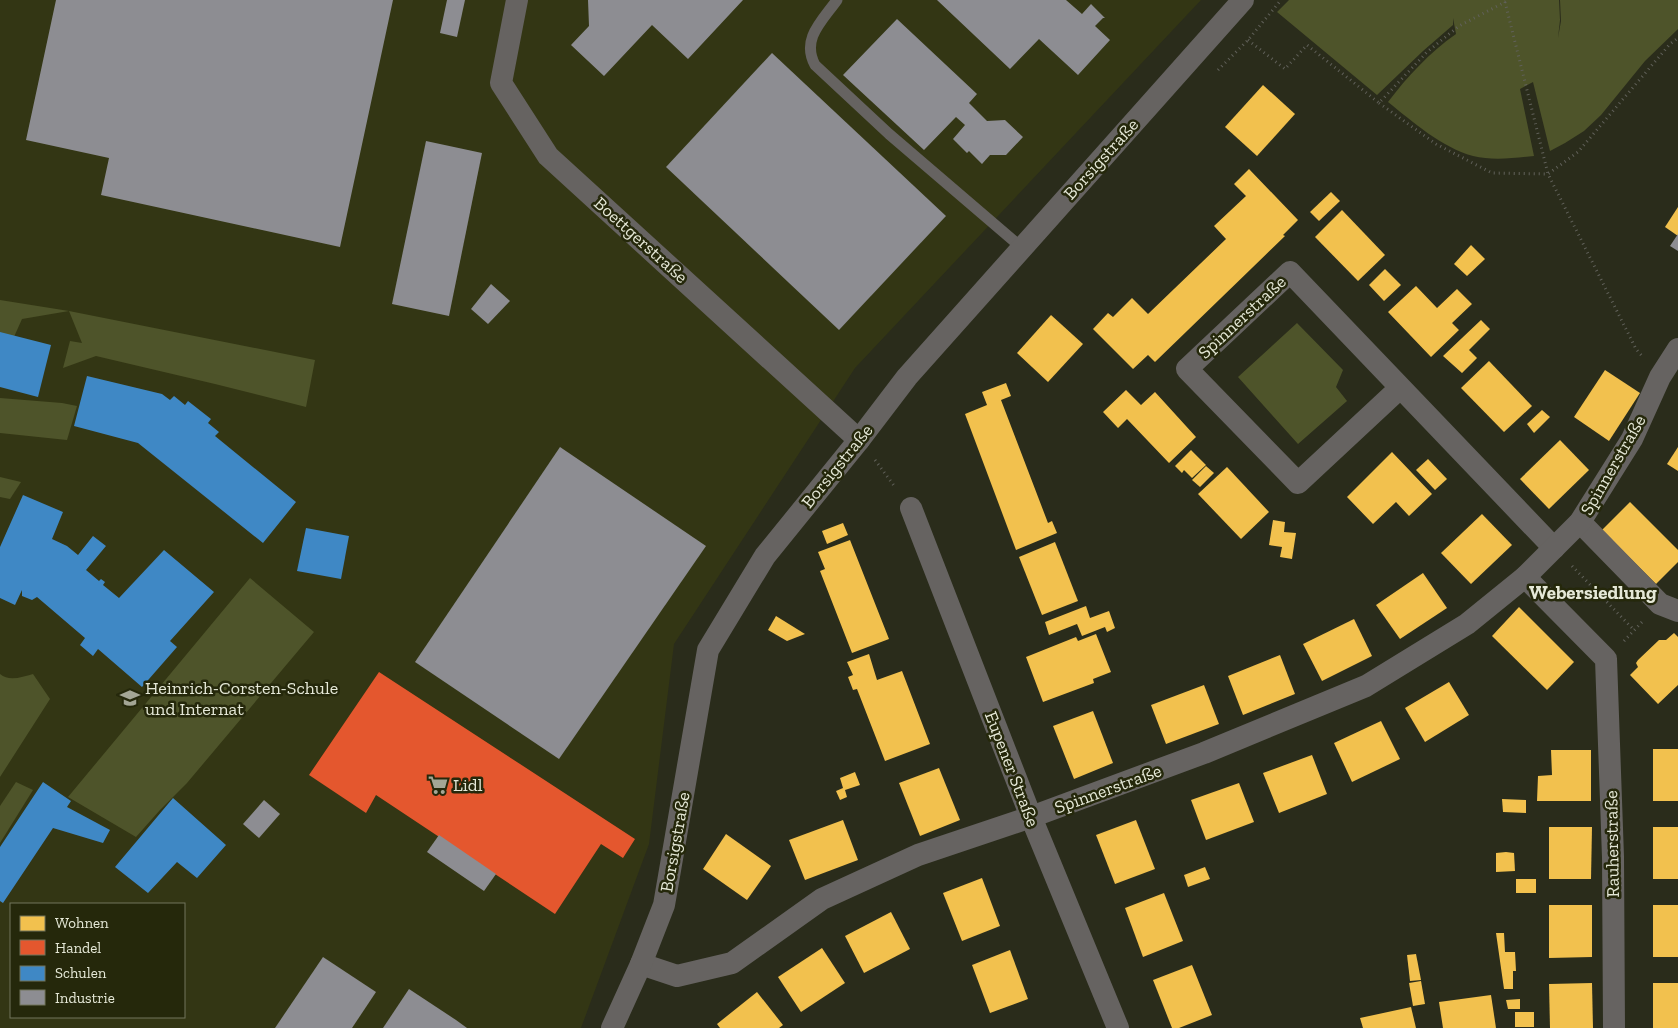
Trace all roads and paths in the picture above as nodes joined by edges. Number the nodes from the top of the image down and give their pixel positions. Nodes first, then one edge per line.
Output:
1 (517, 0) edge
2 (837, 0) edge
3 (1243, 0) edge
4 (1507, 1) edge
5 (1678, 38) edge
6 (1248, 40) dead end
7 (1379, 103) junction
8 (1548, 174) junction
9 (1022, 248) junction
10 (1678, 349) edge
11 (1660, 376) junction
12 (1400, 388) junction
13 (859, 440) junction
14 (911, 508) joint
15 (1580, 522) junction
16 (1554, 548) junction
17 (1525, 577) junction
18 (1669, 607) edge
19 (1634, 630) junction
20 (1606, 659) junction
21 (1031, 818) junction
22 (642, 964) junction
23 (612, 1028) edge
24 (1118, 1028) edge
25 (1614, 1028) edge

1 - 13 street, Boettgerstraße
2 - 9 lane
3 - 9 street, Borsigstraße
4 - 7 path
4 - 8 path
5 - 8 path
6 - 7 path
7 - 8 path
8 - 11 path
9 - 13 street, Borsigstraße
10 - 11 street, Spinnerstraße
11 - 15 street, Spinnerstraße
12 - 12 street, Spinnerstraße
12 - 16 street, Spinnerstraße
13 - 14 path
13 - 22 street, Borsigstraße
14 - 21 street, Eupener Straße
15 - 16 street, Spinnerstraße
15 - 18 street
16 - 17 street, Spinnerstraße
16 - 19 path
17 - 20 street
17 - 21 street, Spinnerstraße
18 - 19 path
19 - 20 path
20 - 25 street, Rauherstraße
21 - 22 street, Spinnerstraße
21 - 24 street, Eupener Straße
22 - 23 street, Borsigstraße

